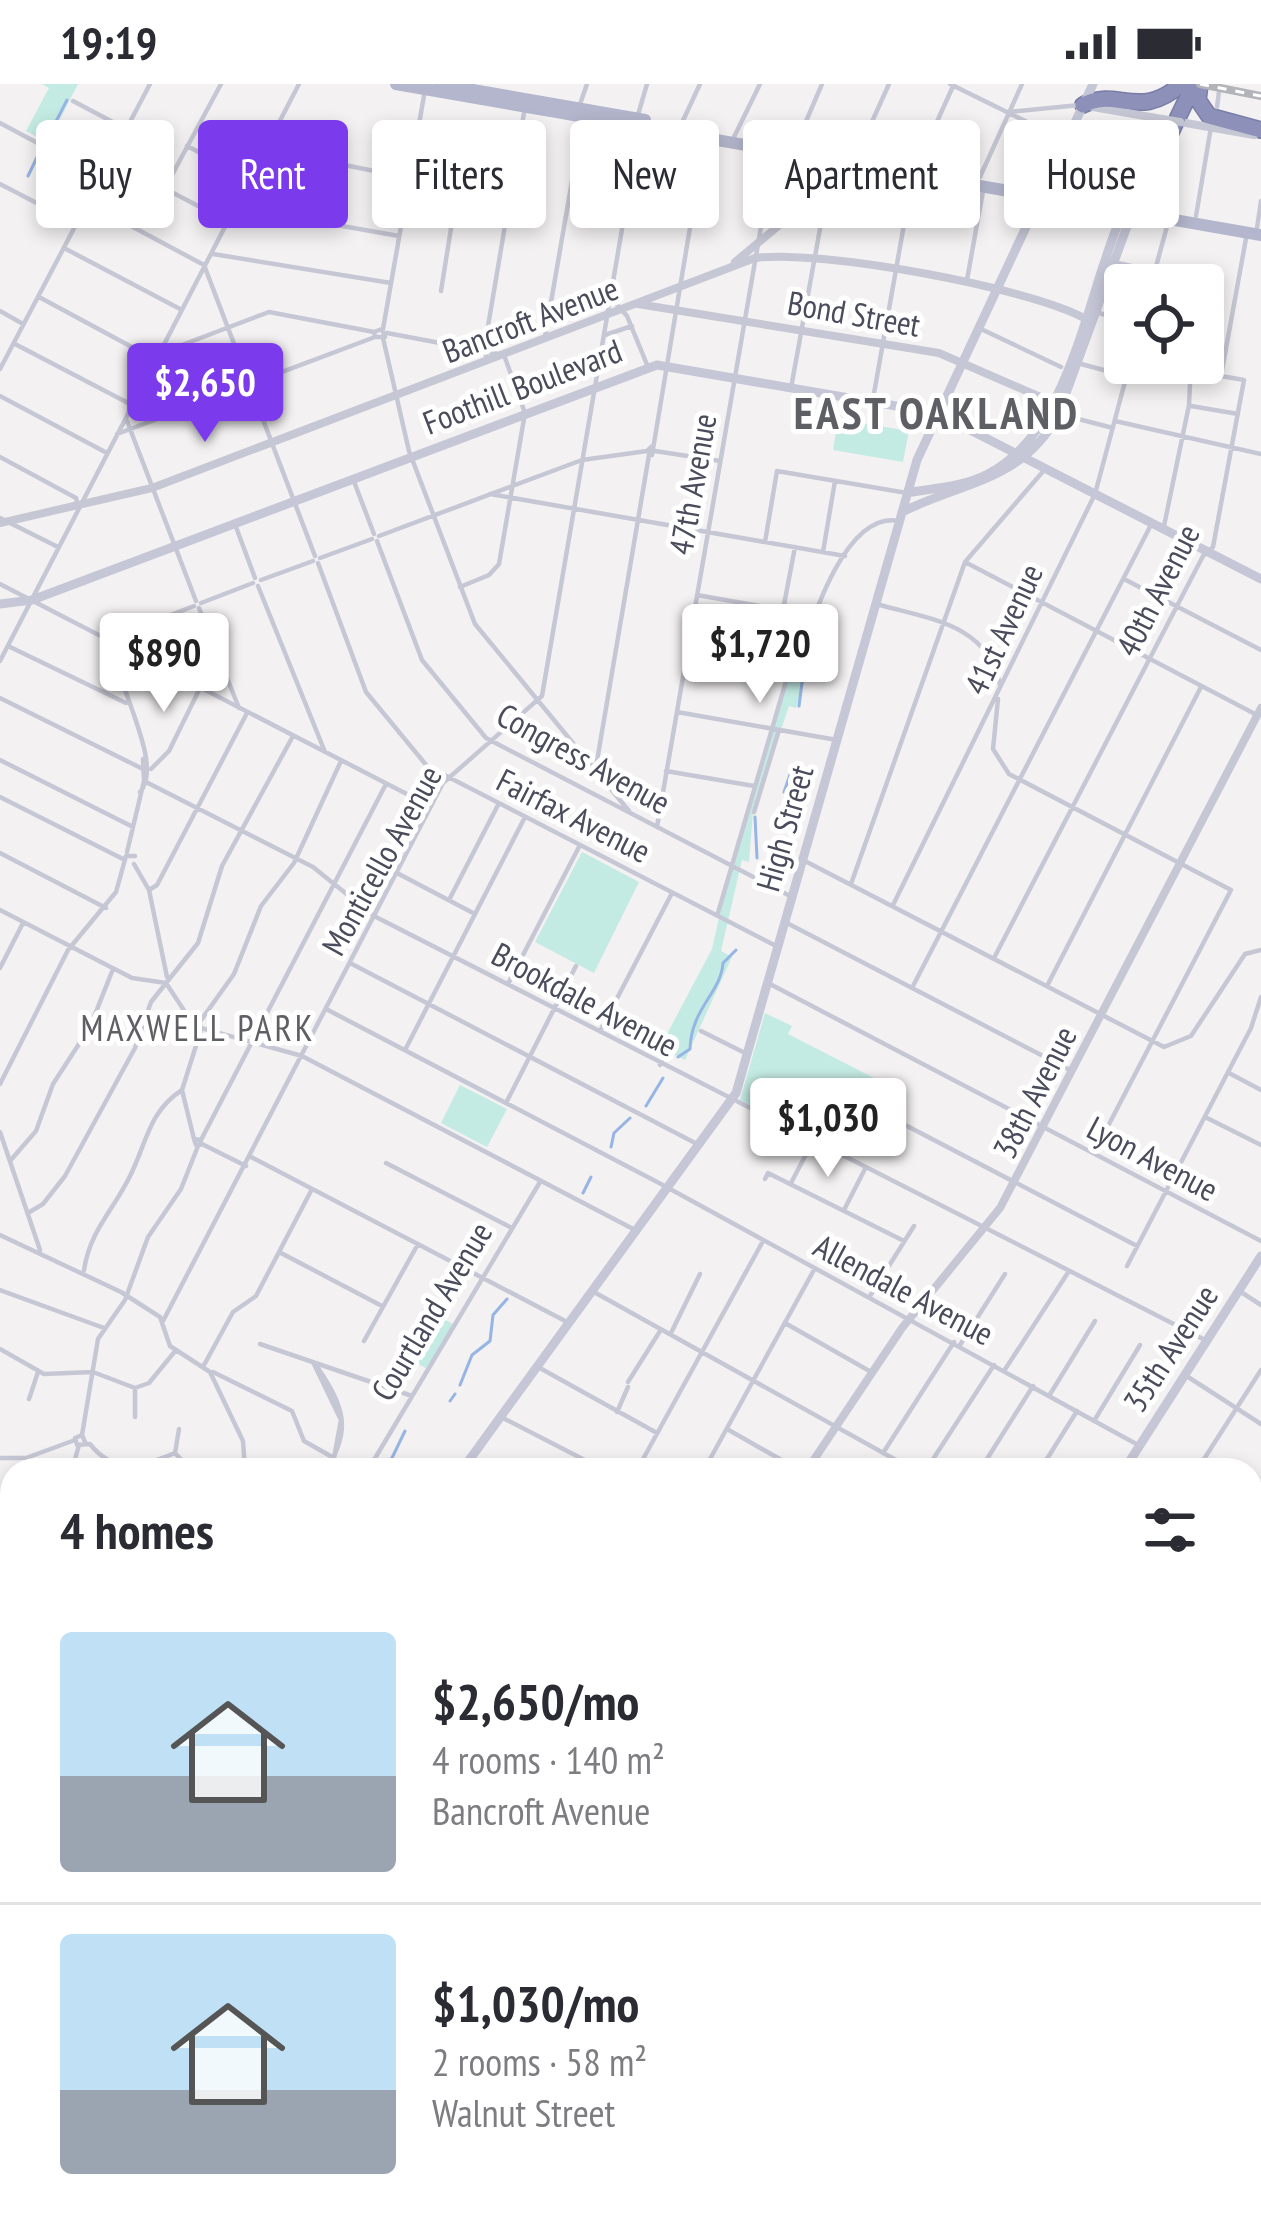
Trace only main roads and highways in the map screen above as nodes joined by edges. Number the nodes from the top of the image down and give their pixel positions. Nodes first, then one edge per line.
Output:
1 (396, 84) edge
2 (439, 84) edge
3 (1093, 84) edge
4 (1190, 84) edge
5 (462, 86) edge
6 (426, 87) edge
7 (524, 99) junction
8 (1083, 105) junction
9 (627, 120) edge
10 (1076, 120) edge
11 (1172, 120) edge
12 (1261, 133) edge
13 (1179, 214) edge
14 (1179, 220) edge
15 (1024, 228) edge
16 (1119, 228) edge
17 (1120, 228) edge
18 (1256, 231) edge
19 (1084, 318) junction
20 (1082, 348) junction
21 (1066, 394) junction
22 (1054, 404) junction
23 (937, 413) junction
24 (1021, 455) junction
25 (908, 493) junction
26 (943, 495) junction
27 (901, 517) junction
28 (1261, 579) edge
29 (0, 604) edge
30 (1261, 1256) edge
31 (471, 1458) edge
32 (1132, 1458) edge

1 - 6 main road
2 - 5 main road
3 - 8 main road, High Street
4 - 8 highway
4 - 11 highway
4 - 12 highway
5 - 7 main road
6 - 7 main road
7 - 9 main road
8 - 10 main road, High Street
13 - 18 main road
14 - 18 main road
15 - 23 main road, High Street
16 - 19 main road
17 - 20 main road
19 - 20 main road
19 - 22 main road
20 - 21 main road
21 - 22 main road
21 - 24 main road
22 - 24 main road
23 - 24 main road, Foothill Boulevard
23 - 25 main road, High Street
23 - 29 main road, Foothill Boulevard
24 - 25 main road
24 - 26 main road
24 - 28 main road, Foothill Boulevard
25 - 26 main road
25 - 27 main road, High Street
26 - 27 main road
27 - 31 main road, High Street
30 - 32 main road, 35th Avenue

